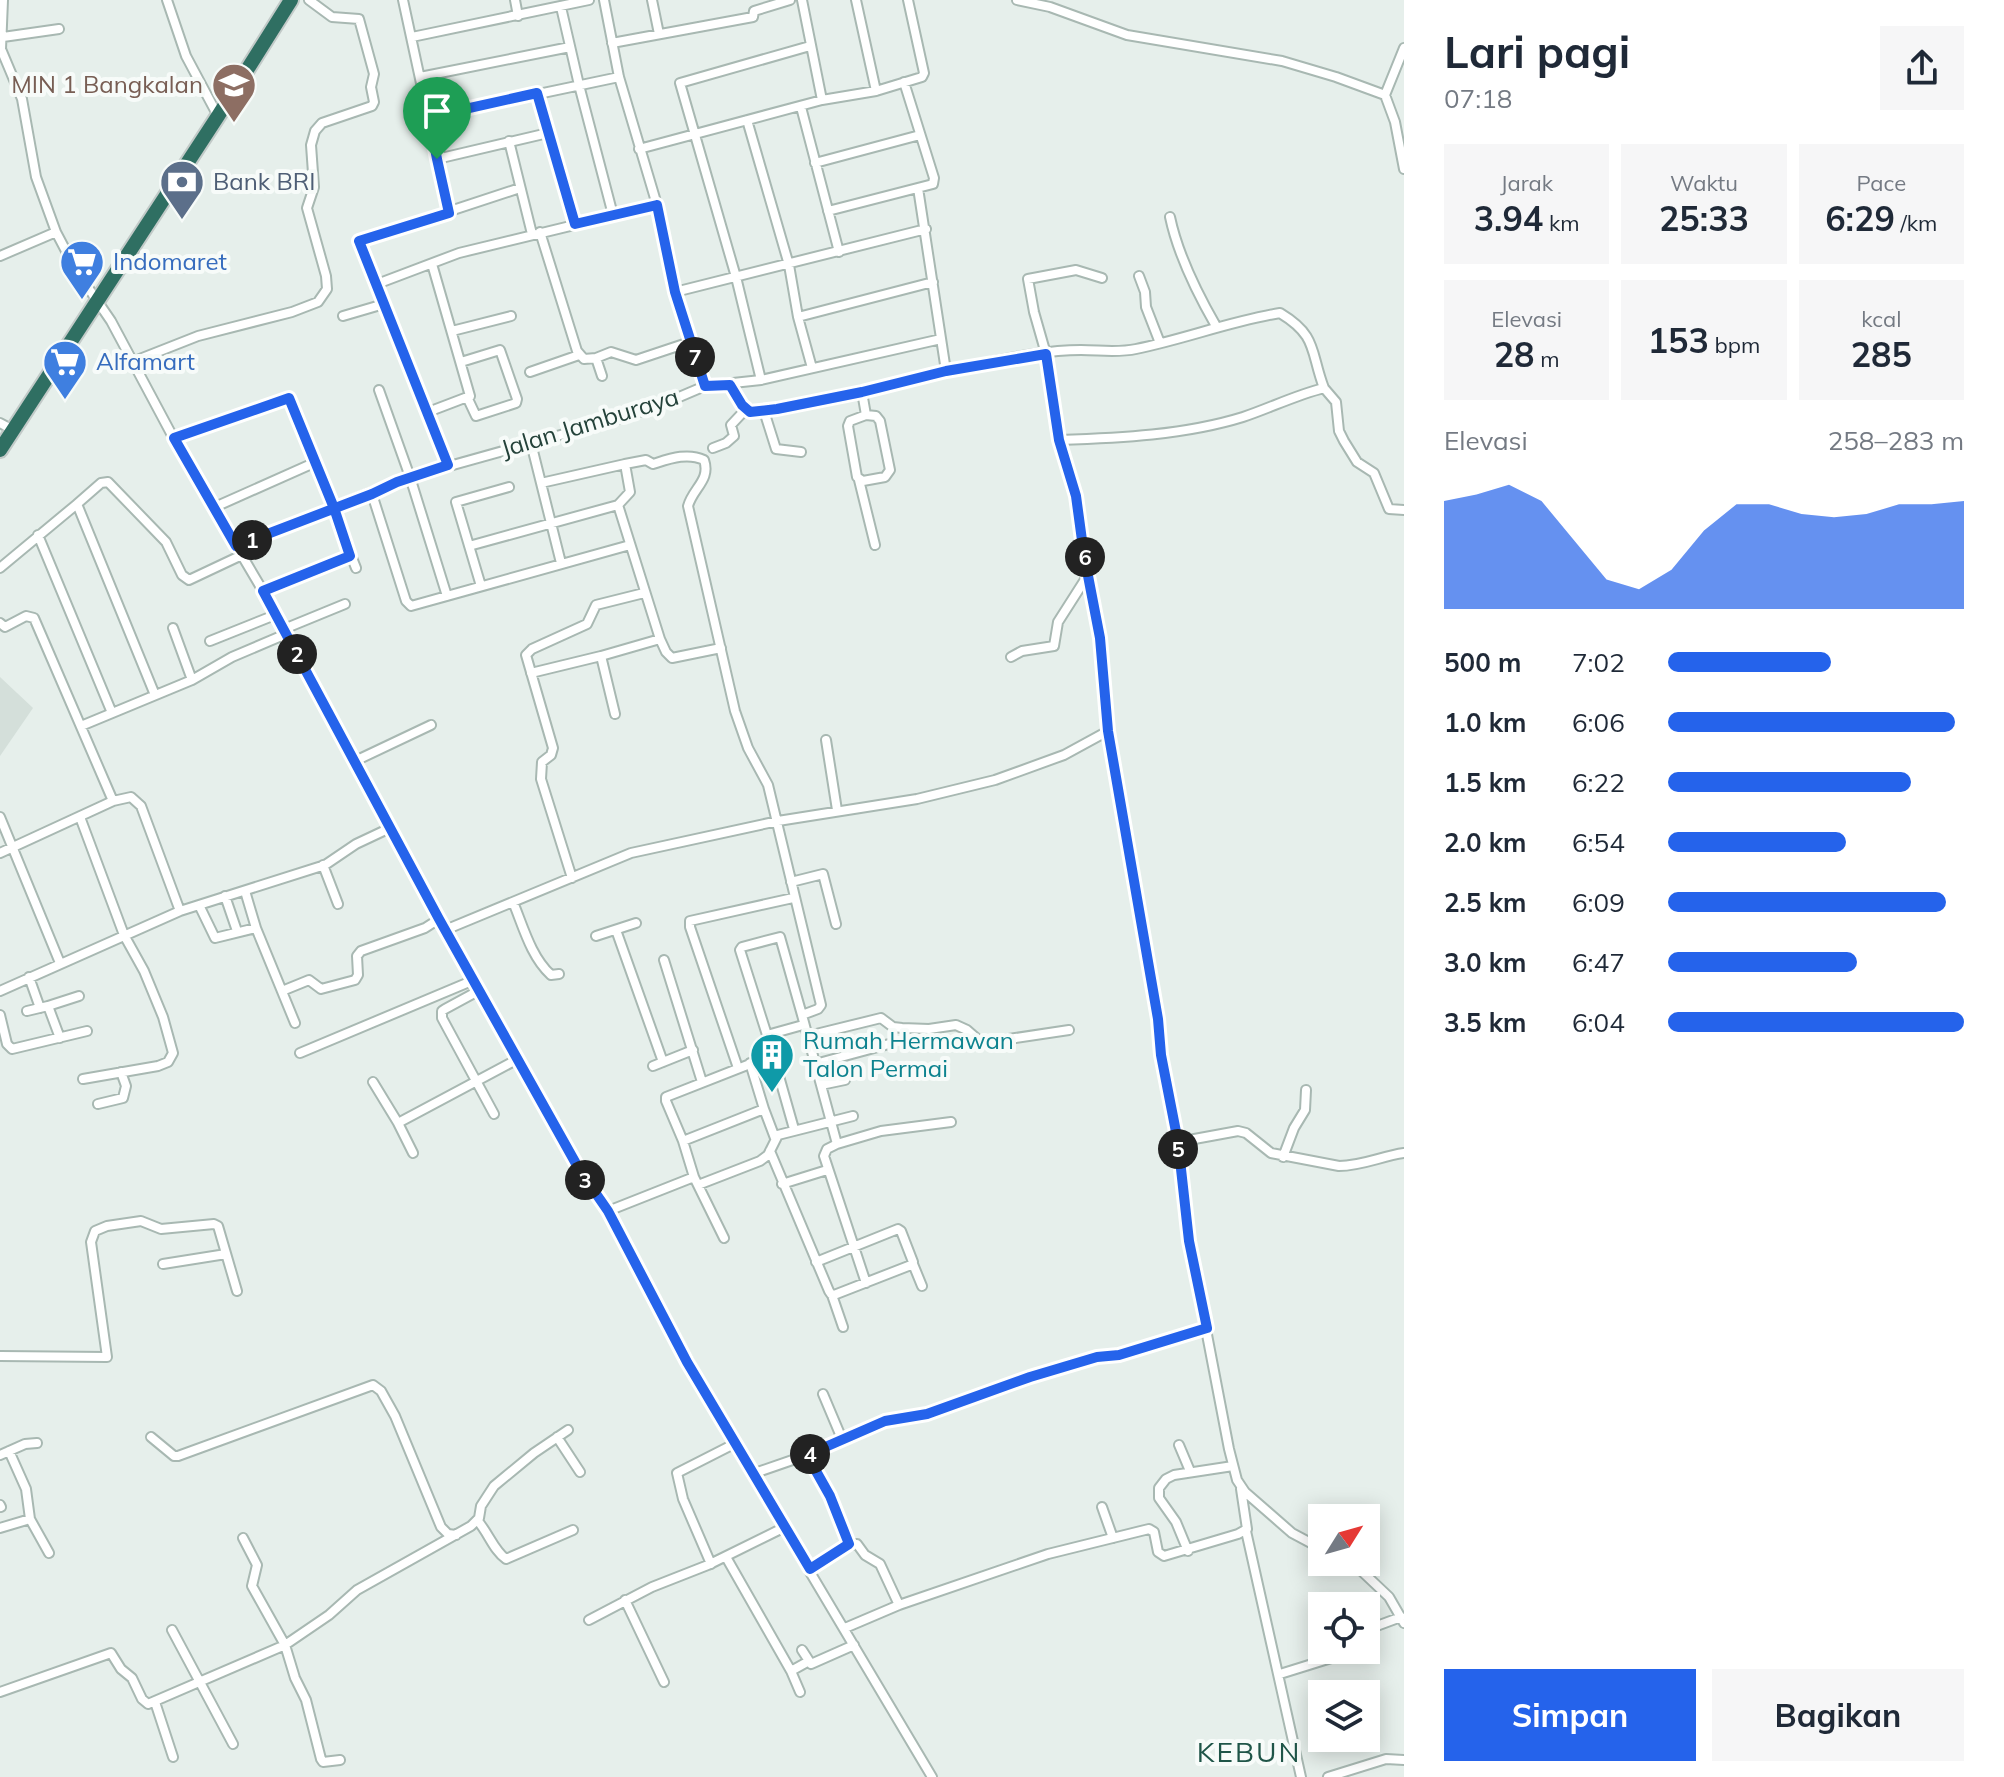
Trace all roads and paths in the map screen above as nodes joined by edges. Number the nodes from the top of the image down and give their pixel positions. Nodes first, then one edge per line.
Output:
1 (3, 0) edge
2 (167, 0) edge
3 (291, 0) edge
4 (309, 0) edge
5 (403, 0) edge
6 (515, 0) edge
7 (589, 0) edge
8 (604, 0) edge
9 (652, 0) edge
10 (790, 0) edge
11 (802, 0) edge
12 (856, 0) edge
13 (908, 0) edge
14 (1017, 0) edge
15 (561, 7) junction
16 (518, 16) junction
17 (59, 29) dead end
18 (659, 34) junction
19 (3, 37) junction
20 (412, 37) junction
21 (612, 43) junction
22 (810, 46) junction
23 (570, 47) junction
24 (1, 48) edge
25 (1404, 48) edge
26 (420, 77) junction
27 (619, 77) junction
28 (904, 82) junction
29 (579, 85) junction
30 (876, 91) junction
31 (537, 93) junction
32 (1385, 95) junction
33 (822, 100) junction
34 (801, 107) junction
35 (218, 116) junction
36 (429, 117) junction
37 (747, 120) junction
38 (548, 133) junction
39 (694, 135) junction
40 (920, 135) junction
41 (509, 141) junction
42 (639, 149) junction
43 (437, 159) junction
44 (815, 163) junction
45 (1404, 169) edge
46 (520, 188) junction
47 (918, 188) junction
48 (657, 205) junction
49 (828, 211) junction
50 (449, 213) junction
51 (613, 215) junction
52 (1170, 217) dead end
53 (575, 224) junction
54 (926, 229) junction
55 (56, 232) junction
56 (536, 233) junction
57 (839, 252) junction
58 (0, 256) edge
59 (432, 264) junction
60 (789, 265) junction
61 (1139, 276) dead end
62 (736, 277) junction
63 (1102, 278) dead end
64 (933, 282) junction
65 (377, 284) junction
66 (675, 292) junction
67 (98, 300) junction
68 (384, 304) junction
69 (343, 316) dead end
70 (511, 316) dead end
71 (798, 317) junction
72 (1216, 326) junction
73 (452, 331) junction
74 (689, 339) junction
75 (941, 339) junction
76 (1160, 343) junction
77 (1046, 354) junction
78 (579, 355) junction
79 (596, 358) junction
80 (132, 362) junction
81 (461, 362) junction
82 (812, 368) junction
83 (946, 371) junction
84 (530, 372) dead end
85 (602, 376) dead end
86 (761, 380) junction
87 (730, 385) junction
88 (705, 386) junction
89 (1324, 388) junction
90 (379, 390) dead end
91 (862, 392) junction
92 (468, 399) junction
93 (746, 409) junction
94 (764, 411) junction
95 (428, 412) junction
96 (866, 415) junction
97 (7, 426) edge
98 (174, 438) junction
99 (1059, 440) junction
100 (531, 443) junction
101 (713, 448) dead end
102 (0, 450) edge
103 (801, 452) dead end
104 (316, 462) junction
105 (625, 464) junction
106 (448, 465) junction
107 (410, 477) junction
108 (859, 480) junction
109 (541, 483) junction
110 (509, 487) dead end
111 (372, 494) junction
112 (77, 504) junction
113 (618, 505) junction
114 (215, 507) junction
115 (334, 508) junction
116 (1404, 510) edge
117 (552, 523) junction
118 (38, 535) junction
119 (630, 545) junction
120 (875, 545) dead end
121 (236, 546) junction
122 (469, 546) junction
123 (242, 555) junction
124 (350, 556) junction
125 (561, 563) junction
126 (0, 568) edge
127 (356, 568) dead end
128 (1088, 575) junction
129 (481, 586) junction
130 (263, 591) junction
131 (644, 593) junction
132 (447, 596) junction
133 (345, 604) dead end
134 (275, 615) junction
135 (0, 623) edge
136 (173, 628) dead end
137 (285, 632) junction
138 (660, 639) junction
139 (210, 641) dead end
140 (721, 648) junction
141 (601, 656) junction
142 (1011, 657) dead end
143 (531, 673) junction
144 (192, 680) junction
145 (155, 695) junction
146 (112, 713) junction
147 (615, 714) dead end
148 (431, 725) dead end
149 (81, 726) junction
150 (1108, 731) junction
151 (826, 740) dead end
152 (355, 761) junction
153 (113, 801) junction
154 (837, 810) junction
155 (0, 817) edge
156 (80, 817) junction
157 (778, 821) junction
158 (390, 828) junction
159 (13, 847) junction
160 (0, 853) edge
161 (323, 865) junction
162 (572, 878) junction
163 (791, 882) junction
164 (245, 891) junction
165 (225, 896) junction
166 (793, 898) junction
167 (513, 902) junction
168 (338, 904) dead end
169 (199, 905) junction
170 (180, 911) junction
171 (439, 919) junction
172 (636, 923) dead end
173 (836, 924) dead end
174 (256, 928) junction
175 (445, 930) junction
176 (616, 930) junction
177 (237, 931) junction
178 (124, 935) junction
179 (596, 936) dead end
180 (664, 960) dead end
181 (60, 963) junction
182 (559, 974) dead end
183 (29, 977) junction
184 (474, 980) junction
185 (480, 990) junction
186 (0, 991) edge
187 (282, 991) junction
188 (79, 996) dead end
189 (44, 1007) junction
190 (27, 1011) dead end
191 (0, 1015) edge
192 (803, 1020) junction
193 (295, 1023) dead end
194 (1069, 1030) dead end
195 (87, 1031) dead end
196 (767, 1035) junction
197 (808, 1036) junction
198 (60, 1038) junction
199 (889, 1044) dead end
200 (693, 1050) junction
201 (300, 1053) dead end
202 (773, 1055) junction
203 (518, 1059) junction
204 (663, 1062) junction
205 (750, 1063) junction
206 (815, 1064) junction
207 (653, 1066) dead end
208 (738, 1068) junction
209 (121, 1072) junction
210 (83, 1079) dead end
211 (845, 1080) dead end
212 (476, 1081) junction
213 (373, 1082) dead end
214 (702, 1082) junction
215 (821, 1085) junction
216 (1306, 1090) dead end
217 (98, 1104) dead end
218 (764, 1109) junction
219 (494, 1114) dead end
220 (853, 1116) dead end
221 (830, 1122) junction
222 (951, 1122) dead end
223 (398, 1123) junction
224 (794, 1129) junction
225 (775, 1138) junction
226 (683, 1141) junction
227 (1178, 1142) junction
228 (837, 1144) junction
229 (770, 1151) junction
230 (413, 1153) dead end
231 (1404, 1153) edge
232 (1283, 1157) junction
233 (827, 1170) junction
234 (696, 1181) junction
235 (782, 1184) junction
236 (608, 1211) junction
237 (724, 1238) dead end
238 (852, 1247) junction
239 (226, 1254) junction
240 (816, 1262) junction
241 (163, 1264) dead end
242 (913, 1264) junction
243 (866, 1283) junction
244 (922, 1286) dead end
245 (237, 1291) dead end
246 (832, 1295) junction
247 (843, 1327) dead end
248 (1207, 1328) junction
249 (0, 1356) edge
250 (823, 1394) dead end
251 (568, 1430) dead end
252 (151, 1437) dead end
253 (557, 1437) junction
254 (842, 1439) junction
255 (37, 1443) dead end
256 (734, 1444) junction
257 (1179, 1445) dead end
258 (4, 1453) edge
259 (807, 1455) junction
260 (1233, 1466) junction
261 (1190, 1471) junction
262 (580, 1472) dead end
263 (752, 1474) junction
264 (1241, 1489) junction
265 (1102, 1507) dead end
266 (30, 1519) junction
267 (477, 1520) junction
268 (785, 1527) junction
269 (0, 1528) edge
270 (573, 1530) dead end
271 (1246, 1531) junction
272 (457, 1535) junction
273 (243, 1538) dead end
274 (1113, 1538) junction
275 (1308, 1542) edge
276 (849, 1544) junction
277 (1188, 1551) junction
278 (49, 1553) dead end
279 (726, 1557) junction
280 (711, 1564) junction
281 (810, 1569) junction
282 (1367, 1576) edge
283 (625, 1600) junction
284 (899, 1605) junction
285 (589, 1620) dead end
286 (1403, 1620) edge
287 (1380, 1626) edge
288 (845, 1628) junction
289 (172, 1630) dead end
290 (285, 1645) junction
291 (854, 1645) junction
292 (802, 1650) dead end
293 (809, 1661) junction
294 (1312, 1664) edge
295 (791, 1671) junction
296 (1280, 1674) junction
297 (664, 1682) dead end
298 (199, 1684) junction
299 (0, 1692) edge
300 (800, 1692) dead end
301 (155, 1702) junction
302 (233, 1744) dead end
303 (173, 1757) dead end
304 (340, 1760) dead end
305 (1404, 1760) edge
306 (1346, 1774) edge
307 (932, 1777) edge
308 (1301, 1777) edge
309 (1328, 1777) edge

1 - 19 street
2 - 35 street
3 - 35 highway
4 - 80 street
5 - 20 street
6 - 16 street
7 - 15 street
8 - 21 street, Jalan Jamburaya
9 - 18 street
10 - 18 street
11 - 22 street
12 - 30 street
13 - 28 street
14 - 32 street
15 - 16 street
15 - 23 street
16 - 20 street
17 - 19 street
18 - 21 street
19 - 24 street
20 - 26 street
21 - 27 street, Jalan Jamburaya
22 - 33 street
22 - 39 street
23 - 26 street
23 - 29 street
24 - 55 street
25 - 32 street
26 - 36 street
27 - 29 street
27 - 42 street, Jalan Jamburaya
28 - 30 street
28 - 40 street
29 - 31 street
29 - 51 street
30 - 33 street
31 - 36 street
31 - 38 street
32 - 45 street
33 - 34 street
34 - 37 street
34 - 44 street
35 - 67 highway
36 - 43 street
37 - 39 street
37 - 60 street
38 - 41 street
38 - 53 street
39 - 42 street
39 - 62 street
40 - 44 street
40 - 47 street
41 - 43 street
41 - 46 street
42 - 48 street, Jalan Jamburaya
43 - 50 street
44 - 49 street
46 - 50 street
46 - 56 street
47 - 49 street
47 - 54 street
48 - 51 street
48 - 66 street, Jalan Jamburaya
49 - 57 street
50 - 65 street
51 - 53 street
52 - 72 street
53 - 56 street
54 - 57 street
54 - 64 street
55 - 58 street
55 - 67 street
56 - 59 street
56 - 78 street
57 - 60 street
59 - 65 street
59 - 73 street
60 - 62 street
60 - 71 street
61 - 76 street
62 - 66 street
62 - 86 street
63 - 77 street
64 - 71 street
64 - 75 street
65 - 68 street
66 - 74 street, Jalan Jamburaya
67 - 80 street
67 - 97 highway
68 - 69 street
68 - 95 street
70 - 73 street
71 - 82 street
72 - 76 street
72 - 89 street
73 - 81 street
74 - 79 street
74 - 88 street, Jalan Jamburaya
75 - 82 street
75 - 83 street
76 - 77 street
77 - 83 street
77 - 99 street
78 - 79 street
78 - 84 street
79 - 85 street
80 - 98 street
81 - 92 street
81 - 92 street
82 - 86 street
83 - 91 street
86 - 87 street
87 - 88 street
87 - 93 street
88 - 100 street, Jalan Jamburaya
89 - 99 street
89 - 116 street
90 - 107 street
91 - 94 street
91 - 96 street
92 - 95 street
93 - 94 street
93 - 101 street
94 - 103 street
95 - 106 street
96 - 108 street
96 - 108 street
97 - 102 highway
98 - 104 street
98 - 114 street
99 - 128 street
100 - 106 street, Jalan Jamburaya
100 - 109 street
104 - 114 street
104 - 115 street
105 - 109 street
105 - 113 street
105 - 140 street
106 - 107 street, Jalan Jamburaya
107 - 111 street, Jalan Jamburaya
107 - 132 street
108 - 120 street
109 - 117 street
110 - 122 street
111 - 115 street, Jalan Jamburaya
111 - 132 street
112 - 118 street
112 - 123 street
112 - 145 street
113 - 117 street
113 - 119 street
114 - 121 street
115 - 121 street, Jalan Jamburaya
115 - 124 street
117 - 122 street
117 - 125 street
118 - 126 street
118 - 146 street
119 - 125 street
119 - 131 street
121 - 123 street
122 - 129 street
123 - 130 street
124 - 127 street
124 - 130 street
125 - 129 street
128 - 142 street
128 - 150 street
129 - 132 street
130 - 134 street
131 - 138 street
131 - 143 street
133 - 137 street
134 - 137 street
134 - 139 street
135 - 149 street
136 - 144 street
137 - 144 street
137 - 152 street
138 - 140 street
138 - 141 street
140 - 157 street
141 - 143 street
141 - 147 street
143 - 162 street
144 - 145 street
145 - 146 street
146 - 149 street
148 - 152 street
149 - 153 street
150 - 154 street
150 - 227 street
151 - 154 street
152 - 158 street
153 - 156 street
153 - 170 street
154 - 157 street
155 - 159 street
156 - 159 street
156 - 178 street
157 - 162 street
157 - 163 street
158 - 161 street
158 - 171 street
159 - 160 street
159 - 181 street
161 - 164 street
161 - 168 street
162 - 167 street
163 - 166 street
163 - 173 street
164 - 165 street
164 - 174 street
165 - 169 street
165 - 177 street
166 - 192 street
166 - 208 street
167 - 175 street
167 - 182 street
169 - 170 street
169 - 177 street
170 - 178 street
171 - 175 street
171 - 187 street
172 - 176 street
174 - 177 street
174 - 187 street
175 - 184 street
176 - 179 street
176 - 204 street
178 - 181 street
178 - 209 street
180 - 200 street
181 - 183 street
183 - 186 street
183 - 189 street
184 - 185 street
184 - 201 street
185 - 203 street
185 - 212 street
187 - 193 street
188 - 189 street
189 - 190 street
189 - 198 street
191 - 198 street
192 - 196 street
192 - 196 street
192 - 197 street
194 - 197 street
195 - 198 street
196 - 202 street
197 - 206 street
199 - 206 street
200 - 204 street
200 - 214 street
202 - 205 street
202 - 224 street
203 - 212 street
203 - 236 street
204 - 207 street
205 - 208 street
205 - 218 street
206 - 215 street
208 - 214 street
209 - 210 street
209 - 217 street
211 - 215 street
212 - 219 street
212 - 223 street
213 - 223 street
214 - 226 street
215 - 221 street
216 - 232 street
218 - 225 street
218 - 226 street
220 - 221 street
221 - 224 street
221 - 228 street
222 - 228 street
223 - 230 street
224 - 225 street
225 - 229 street
226 - 234 street
227 - 232 street
227 - 248 street
228 - 233 street
229 - 234 street
229 - 235 street
231 - 232 street
233 - 235 street
233 - 238 street
234 - 236 street
234 - 237 street
235 - 240 street
236 - 256 street
238 - 240 street
238 - 242 street
238 - 243 street
239 - 241 street
239 - 245 street
239 - 249 street
240 - 246 street
242 - 243 street
242 - 244 street
243 - 246 street
246 - 247 street
248 - 254 street
248 - 260 street
250 - 254 street
251 - 253 street
252 - 272 street
253 - 262 street
253 - 267 street
254 - 259 street
255 - 258 street
256 - 263 street
256 - 280 street
257 - 261 street
258 - 266 street
259 - 263 street
259 - 276 street
260 - 261 street
260 - 264 street
261 - 277 street
263 - 268 street
264 - 271 street
264 - 275 street
265 - 274 street
266 - 269 street
266 - 278 street
267 - 270 street
267 - 272 street
268 - 279 street
268 - 281 street
271 - 277 street
271 - 296 street
272 - 290 street
273 - 290 street
274 - 277 street
274 - 284 street
276 - 281 street
276 - 284 street
279 - 280 street
279 - 295 street
280 - 283 street
281 - 288 street
282 - 286 street
283 - 285 street
283 - 297 street
284 - 288 street
286 - 287 street
288 - 291 street
289 - 298 street
290 - 298 street
290 - 304 street
291 - 293 street
291 - 307 street
292 - 293 street
293 - 295 street
294 - 296 street
295 - 300 street
296 - 308 street
298 - 301 street
298 - 302 street
299 - 301 street
301 - 303 street
305 - 306 street
306 - 309 street

